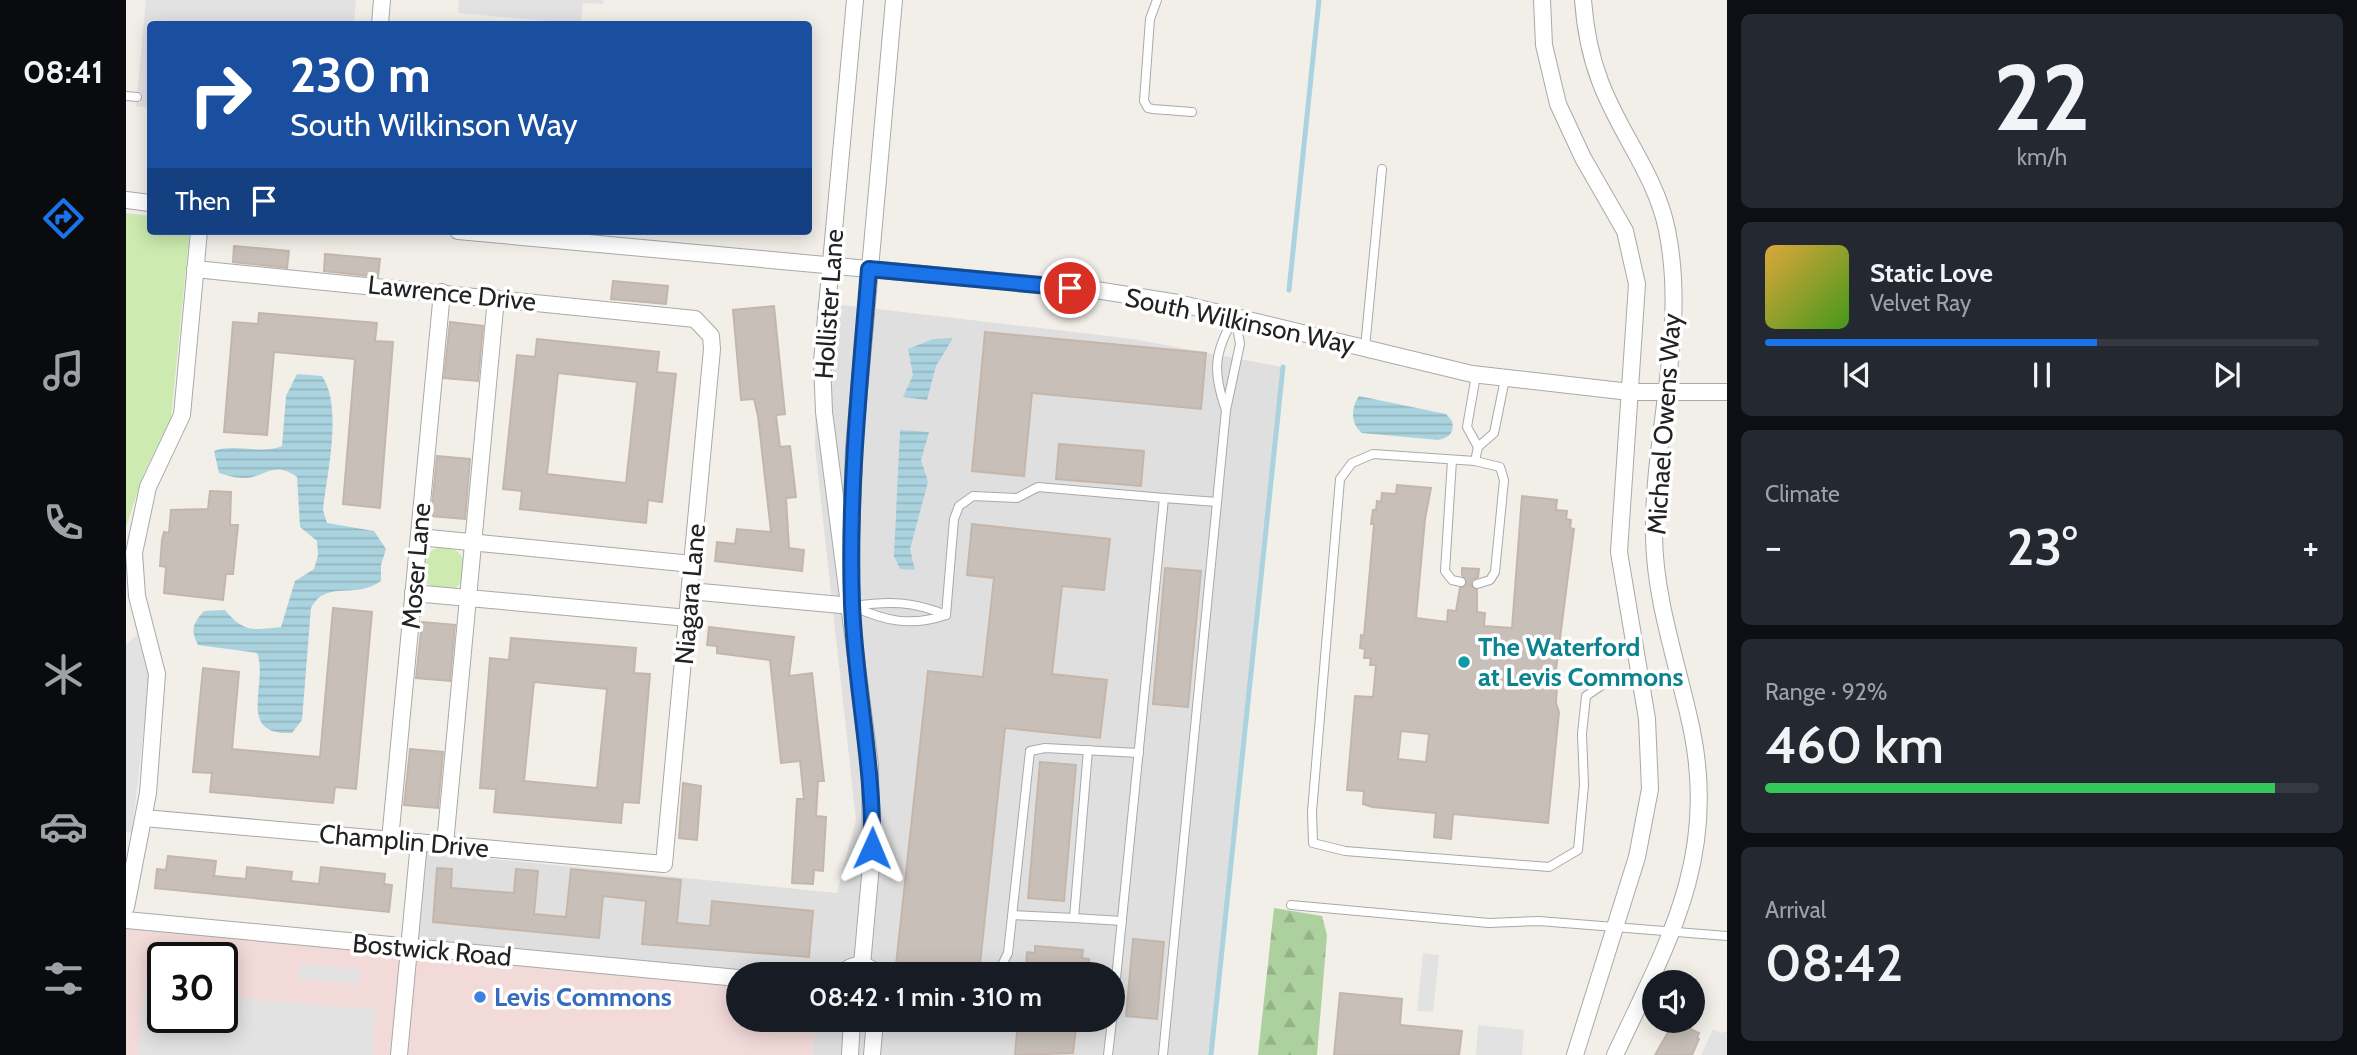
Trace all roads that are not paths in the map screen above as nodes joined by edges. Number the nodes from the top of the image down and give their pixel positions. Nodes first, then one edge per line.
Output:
1 (382, 0) edge
2 (855, 0) edge
3 (894, 0) edge
4 (1157, 0) edge
5 (1542, 0) edge
6 (1583, 0) edge
7 (380, 21) edge
8 (126, 96) edge
9 (137, 97) dead end
10 (1192, 112) dead end
11 (1382, 169) dead end
12 (126, 200) edge
13 (147, 203) edge
14 (198, 235) edge
15 (502, 235) edge
16 (830, 265) junction
17 (195, 269) junction
18 (869, 269) junction
19 (442, 292) junction
20 (496, 298) junction
21 (1235, 316) junction
22 (706, 327) joint
23 (1365, 348) junction
24 (1476, 375) junction
25 (1505, 379) junction
26 (1630, 391) junction
27 (1727, 392) edge
28 (1667, 393) junction
29 (1226, 410) junction
30 (1478, 447) junction
31 (1452, 460) junction
32 (1475, 461) junction
33 (1164, 498) junction
34 (1217, 502) junction
35 (419, 537) junction
36 (131, 543) edge
37 (473, 543) junction
38 (692, 564) junction
39 (1461, 582) dead end
40 (1477, 584) dead end
41 (690, 591) junction
42 (413, 593) junction
43 (468, 598) junction
44 (852, 606) junction
45 (946, 615) junction
46 (688, 618) junction
47 (1679, 674) junction
48 (1639, 677) junction
49 (1088, 750) junction
50 (1139, 753) junction
51 (144, 818) junction
52 (390, 840) junction
53 (419, 842) junction
54 (445, 845) junction
55 (664, 864) joint
56 (1291, 905) dead end
57 (126, 907) edge
58 (1013, 915) junction
59 (1074, 918) junction
60 (126, 920) edge
61 (1122, 921) junction
62 (1615, 927) junction
63 (1671, 931) junction
64 (1727, 936) edge
65 (409, 947) junction
66 (862, 962) edge
67 (1004, 962) edge
68 (1118, 962) edge
69 (726, 977) edge
70 (851, 1032) edge
71 (874, 1032) edge
72 (1111, 1032) edge
73 (400, 1055) edge
74 (850, 1055) edge
75 (872, 1055) edge
76 (1108, 1055) edge
77 (1163, 1055) edge
78 (1576, 1055) edge
79 (1615, 1055) edge

1 - 7 street
2 - 16 street, Hollister Lane
3 - 18 street, Hollister Lane
4 - 10 lane
5 - 26 street, Michael Owens Way
6 - 28 street, Michael Owens Way
8 - 9 lane
11 - 23 lane
12 - 13 street
14 - 17 street
15 - 16 street, South Wilkinson Way
16 - 18 street, South Wilkinson Way
16 - 44 street, Hollister Lane
17 - 19 street, Lawrence Drive
17 - 36 street
18 - 21 street, South Wilkinson Way
18 - 44 street, Hollister Lane
19 - 20 street, Lawrence Drive
19 - 35 street, Moser Lane
20 - 22 street, Lawrence Drive
20 - 37 street, Moser Lane
21 - 23 street, South Wilkinson Way
21 - 29 lane
21 - 29 lane
22 - 38 street, Niagara Lane
23 - 24 street, South Wilkinson Way
24 - 25 street, South Wilkinson Way
24 - 30 lane
25 - 26 street, South Wilkinson Way
25 - 30 lane
26 - 28 street, South Wilkinson Way
26 - 48 street, Michael Owens Way
27 - 28 street, South Wilkinson Way
28 - 47 street, Michael Owens Way
29 - 34 lane
30 - 32 lane
31 - 32 lane
31 - 39 lane
31 - 48 lane
32 - 40 lane
33 - 34 lane
33 - 45 lane
33 - 50 lane
34 - 77 lane
35 - 37 street
35 - 42 street, Moser Lane
36 - 51 street
37 - 38 street
37 - 43 street, Moser Lane
38 - 41 street, Niagara Lane
41 - 44 street
41 - 46 street, Niagara Lane
42 - 43 street
42 - 52 street, Moser Lane
43 - 46 street
43 - 54 street, Moser Lane
44 - 45 lane
44 - 45 lane
44 - 66 street, Hollister Lane
46 - 55 street, Niagara Lane
47 - 48 lane
47 - 63 street, Michael Owens Way
48 - 62 street, Michael Owens Way
49 - 50 lane
49 - 58 lane
49 - 59 lane
50 - 61 lane
51 - 52 street, Champlin Drive
51 - 57 street
52 - 53 street, Champlin Drive
53 - 54 street, Champlin Drive
53 - 65 street
54 - 55 street, Champlin Drive
56 - 62 lane
58 - 59 lane
58 - 67 lane
59 - 61 lane
60 - 65 street, Bostwick Road
61 - 68 lane
62 - 63 lane
62 - 78 street, Michael Owens Way
63 - 64 lane
63 - 79 street, Michael Owens Way
65 - 69 street, Bostwick Road
65 - 73 street
70 - 74 street
71 - 75 street
72 - 76 lane

